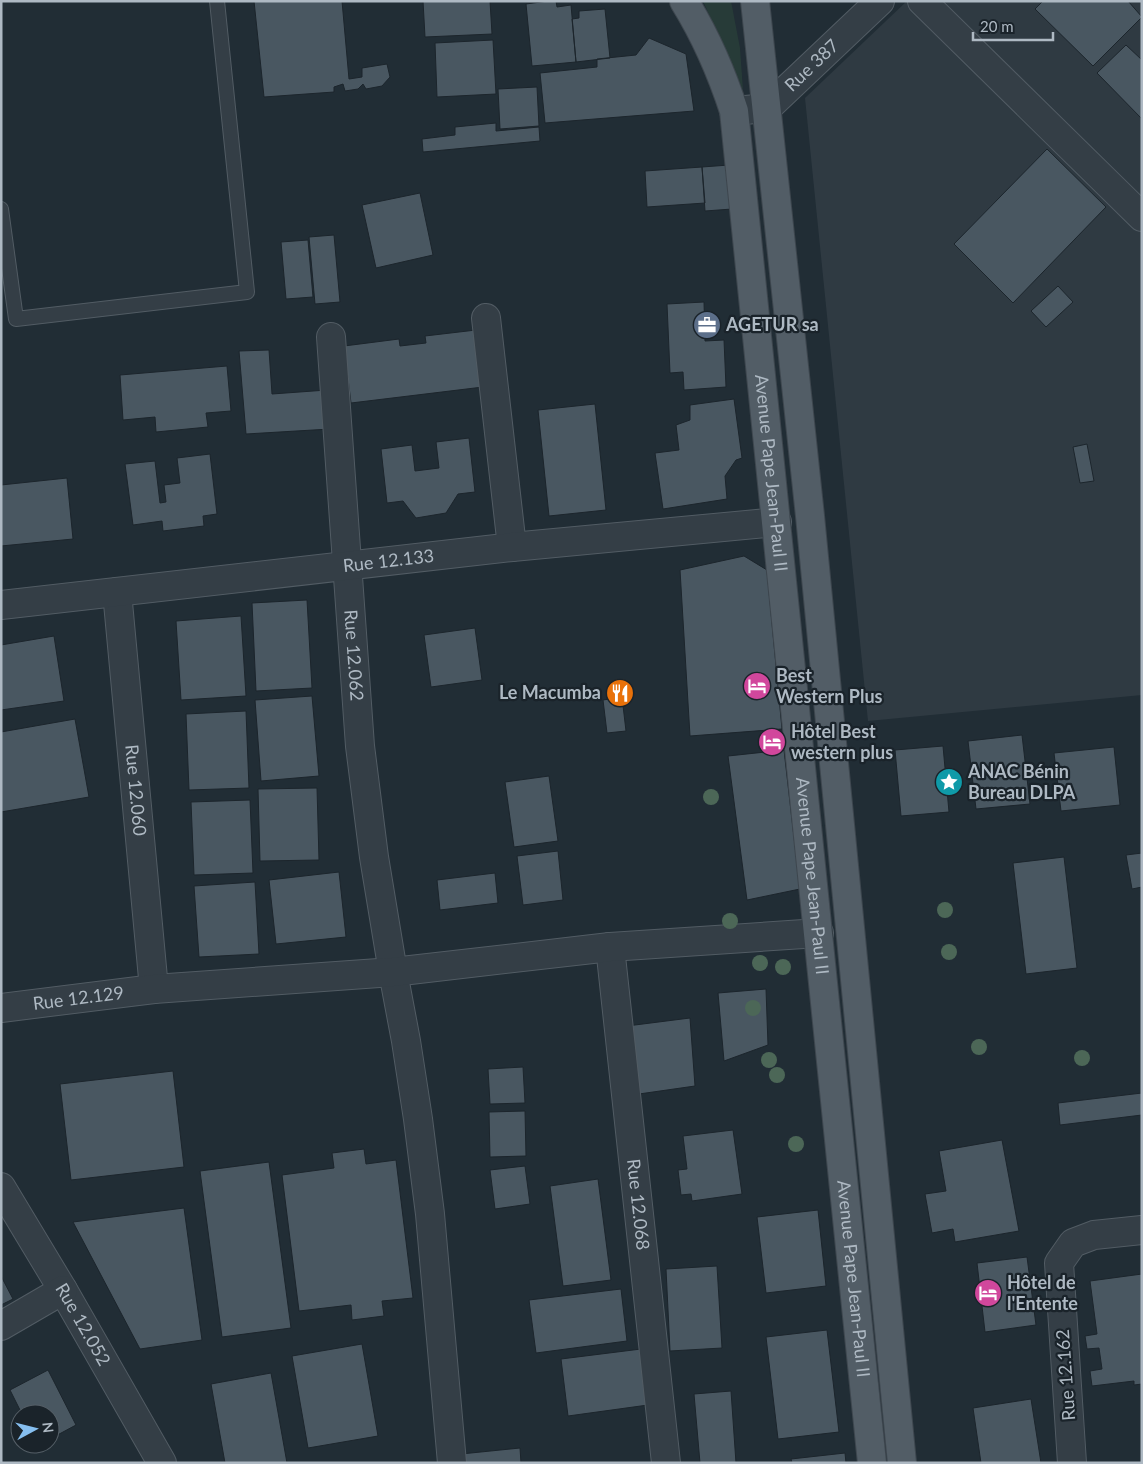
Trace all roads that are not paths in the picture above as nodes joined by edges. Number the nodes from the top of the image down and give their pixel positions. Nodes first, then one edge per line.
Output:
1 (217, 1) edge
2 (684, 1) edge
3 (755, 1) edge
4 (880, 1) edge
5 (922, 1) edge
6 (768, 108) junction
7 (734, 111) junction
8 (1, 209) edge
9 (1142, 217) edge
10 (486, 318) dead end
11 (331, 336) dead end
12 (777, 522) junction
13 (512, 547) junction
14 (348, 565) junction
15 (117, 592) junction
16 (1, 605) edge
17 (819, 933) junction
18 (610, 947) junction
19 (393, 972) junction
20 (154, 989) junction
21 (1, 1008) edge
22 (1, 1187) edge
23 (1142, 1230) edge
24 (63, 1290) junction
25 (1, 1326) edge
26 (162, 1463) edge
27 (452, 1463) edge
28 (666, 1463) edge
29 (872, 1463) edge
30 (902, 1463) edge
31 (1072, 1463) edge

1 - 8 lane
2 - 7 main road, Avenue Pape Jean-Paul II
3 - 6 main road, Avenue Pape Jean-Paul II
4 - 6 street, Rue 387
5 - 9 street
6 - 7 street
6 - 30 main road, Avenue Pape Jean-Paul II
7 - 12 main road, Avenue Pape Jean-Paul II
10 - 13 street
11 - 14 street, Rue 12.062
12 - 13 street, Rue 12.133
12 - 17 main road, Avenue Pape Jean-Paul II
13 - 14 street, Rue 12.133
14 - 15 street, Rue 12.133
14 - 19 street, Rue 12.062
15 - 16 street, Rue 12.133
15 - 20 street, Rue 12.060
17 - 18 street, Rue 12.129
17 - 29 main road, Avenue Pape Jean-Paul II
18 - 19 street, Rue 12.129
18 - 28 street, Rue 12.068
19 - 20 street, Rue 12.129
19 - 27 street, Rue 12.062
20 - 21 street, Rue 12.129
22 - 24 street, Rue 12.052
23 - 31 street, Rue 12.162
24 - 25 street
24 - 26 street, Rue 12.052

